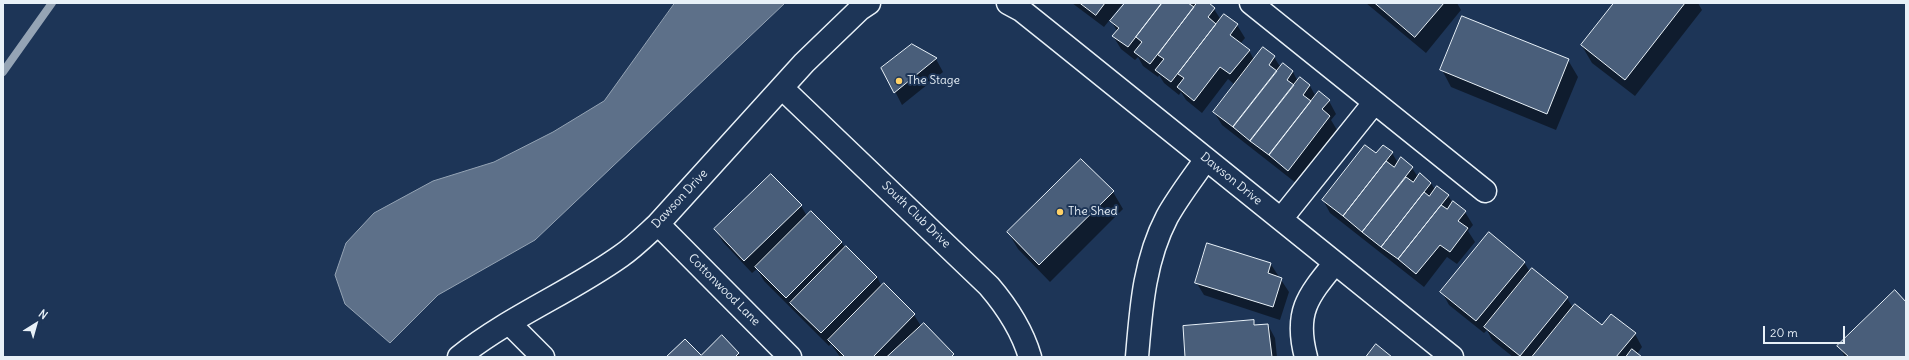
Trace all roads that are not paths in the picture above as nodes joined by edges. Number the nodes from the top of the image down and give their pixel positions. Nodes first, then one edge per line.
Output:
1 (869, 3) edge
2 (1008, 3) edge
3 (1251, 3) edge
4 (782, 88) junction
5 (1374, 103) junction
6 (1206, 158) junction
7 (1485, 191) dead end
8 (1281, 219) junction
9 (658, 224) junction
10 (1335, 263) junction
11 (510, 324) junction
12 (459, 357) edge
13 (543, 357) edge
14 (790, 357) edge
15 (1030, 357) edge
16 (1137, 357) edge
17 (1306, 357) edge
18 (1452, 357) edge

1 - 4 street, Dawson Drive
2 - 6 street, Dawson Drive
3 - 5 street
4 - 9 street, Dawson Drive
4 - 15 street, South Club Drive
5 - 7 street
5 - 8 street
6 - 8 street, Dawson Drive
6 - 16 street
8 - 10 street, Dawson Drive
9 - 11 street, Dawson Drive
9 - 14 street, Cottonwood Lane
10 - 17 street
10 - 18 street, Dawson Drive
11 - 12 street, Dawson Drive
11 - 13 street

